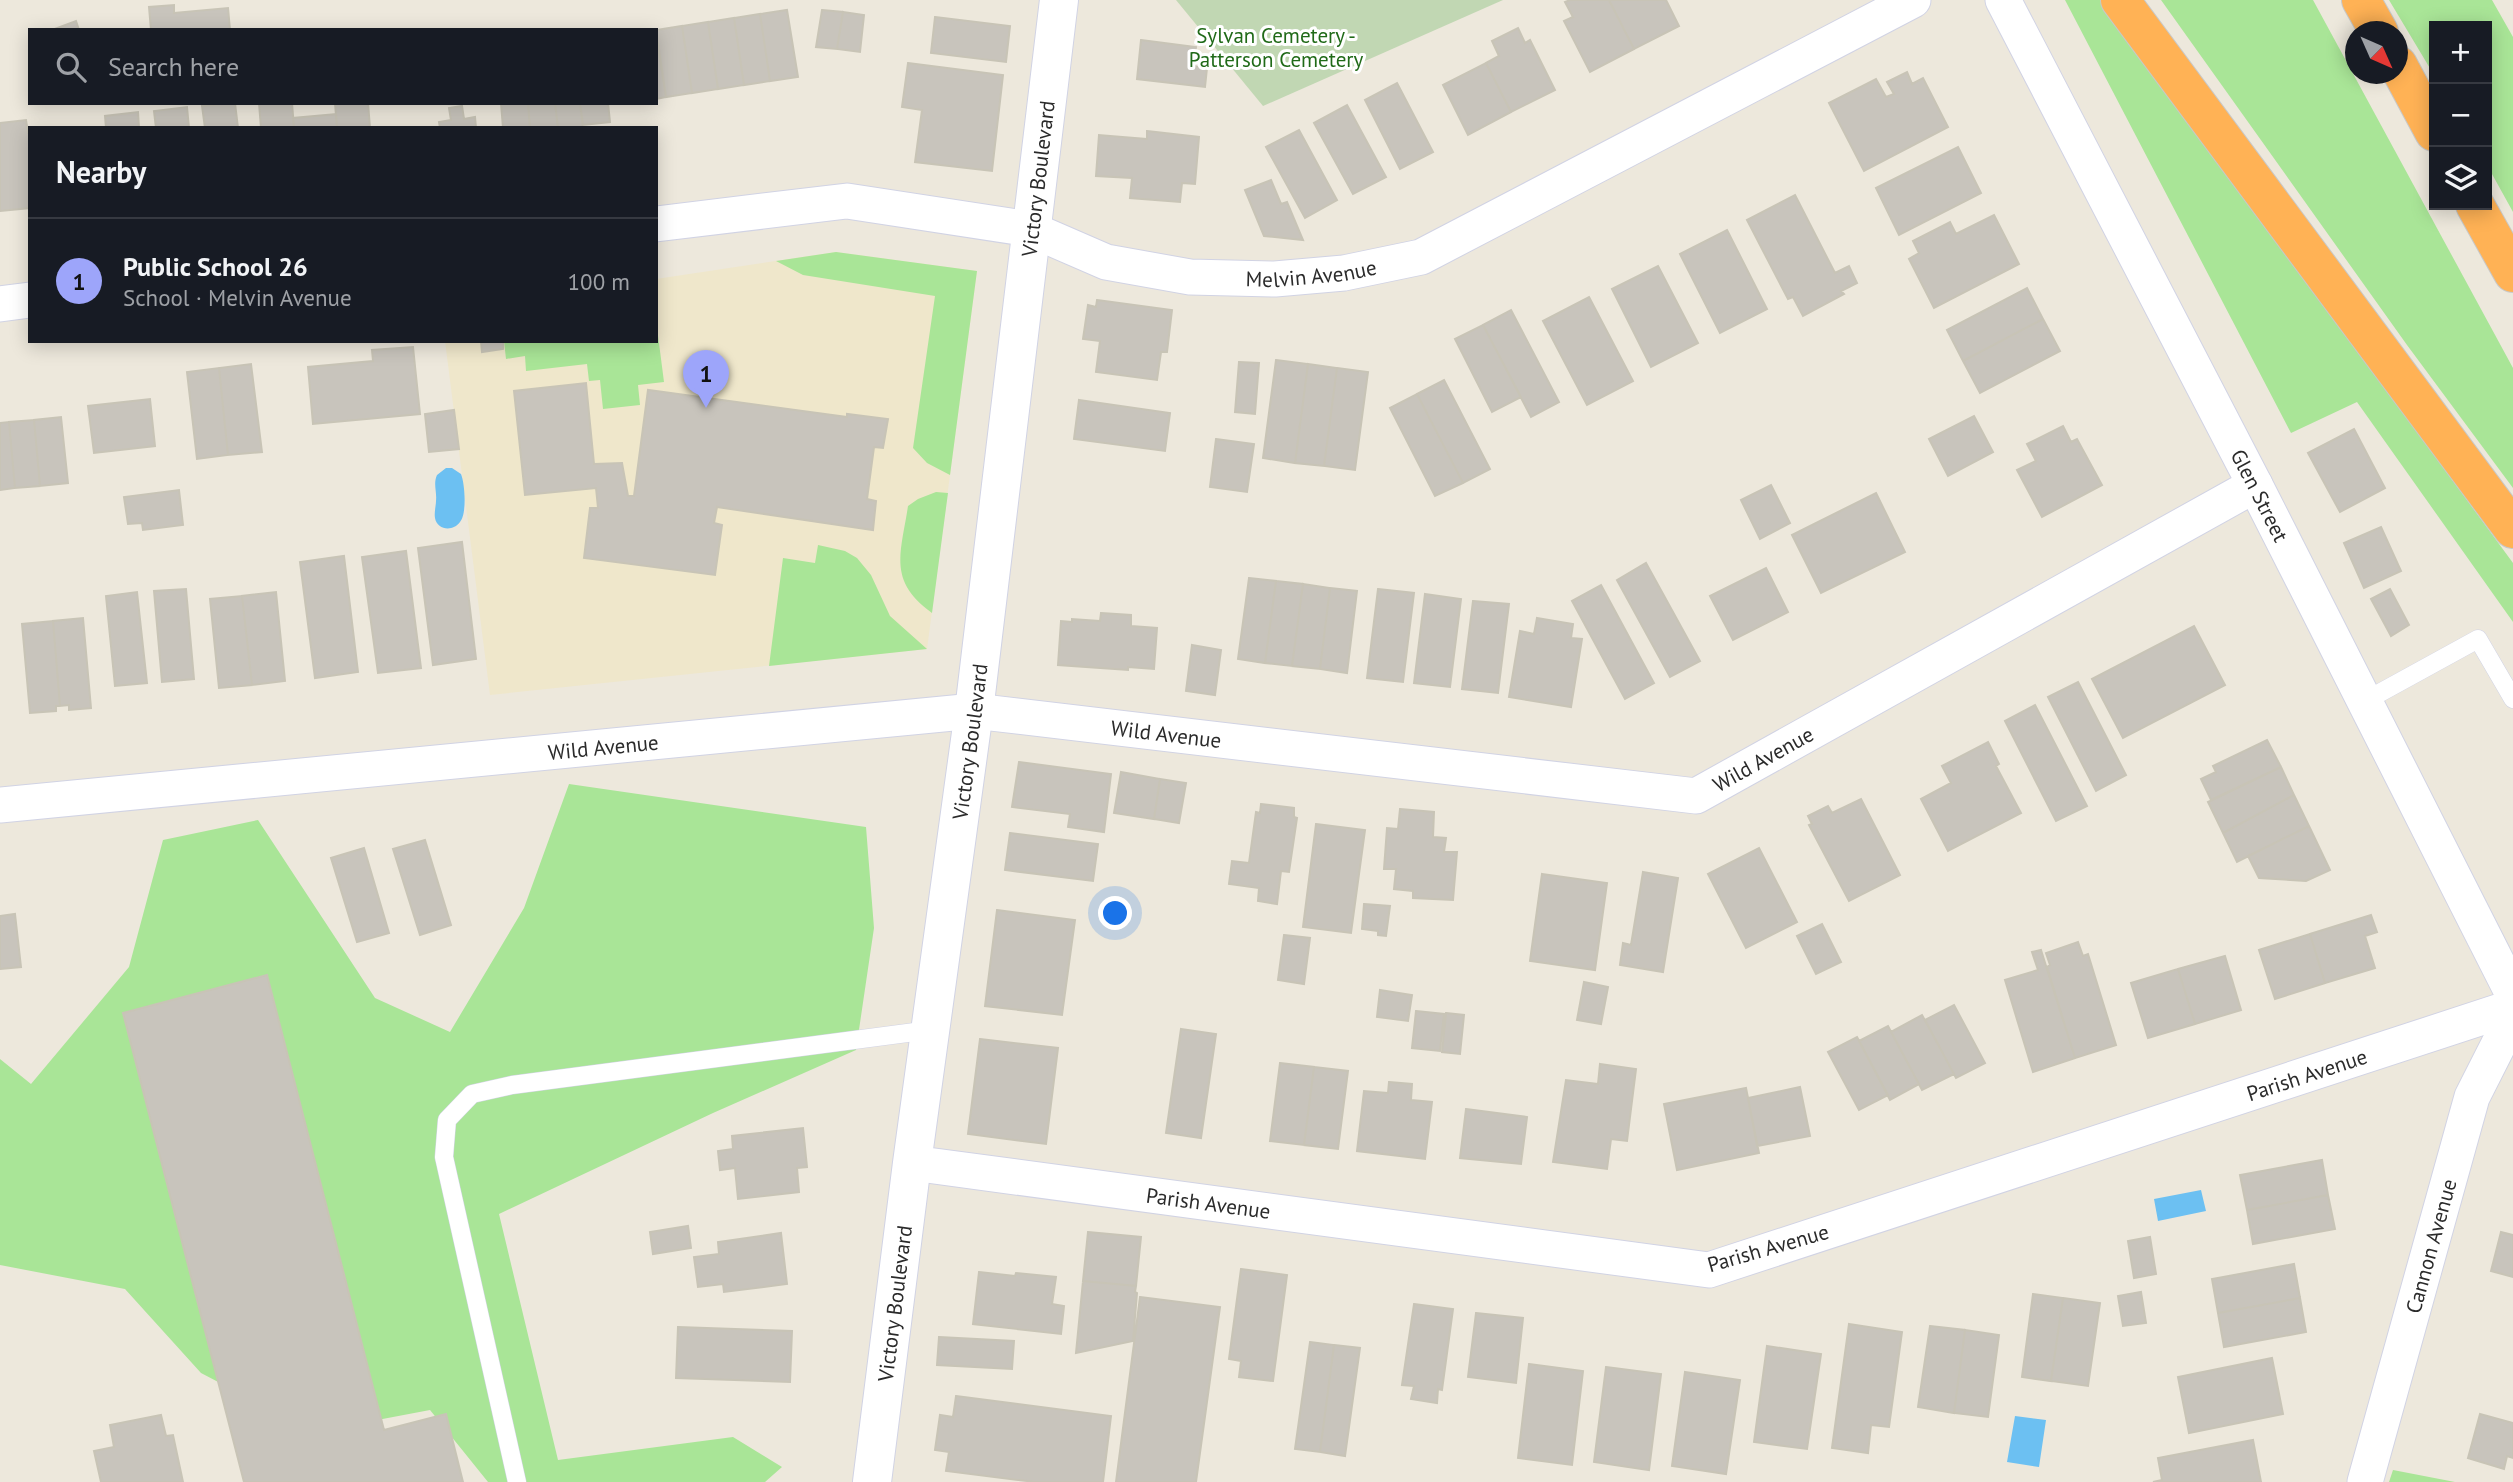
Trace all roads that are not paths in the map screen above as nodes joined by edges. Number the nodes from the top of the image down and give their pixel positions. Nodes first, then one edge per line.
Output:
1 (1059, 0) edge
2 (1913, 0) edge
3 (2003, 0) edge
4 (2120, 0) edge
5 (2361, 0) edge
6 (2373, 21) edge
7 (2408, 83) edge
8 (2429, 122) edge
9 (2478, 210) edge
10 (658, 224) edge
11 (1030, 229) junction
12 (2513, 273) edge
13 (28, 300) edge
14 (0, 303) edge
15 (2255, 485) junction
16 (2513, 528) edge
17 (2513, 699) edge
18 (2365, 701) junction
19 (974, 711) junction
20 (0, 805) edge
21 (2513, 994) edge
22 (2513, 1007) edge
23 (2513, 1016) edge
24 (930, 1030) junction
25 (912, 1163) junction
26 (517, 1482) edge
27 (872, 1482) edge
28 (2365, 1482) edge

1 - 11 main road, Victory Boulevard
2 - 11 street, Melvin Avenue
3 - 15 street, Glen Street
4 - 16 highway
5 - 6 highway
7 - 8 highway
9 - 12 highway
10 - 11 street, Melvin Avenue
11 - 19 main road, Victory Boulevard
13 - 14 street
15 - 18 street, Glen Street
15 - 19 street, Wild Avenue
17 - 18 lane
18 - 21 street, Glen Street
19 - 20 street, Wild Avenue
19 - 24 main road, Victory Boulevard
22 - 25 street, Parish Avenue
23 - 28 street, Cannon Avenue
24 - 25 main road, Victory Boulevard
24 - 26 lane
25 - 27 main road, Victory Boulevard

